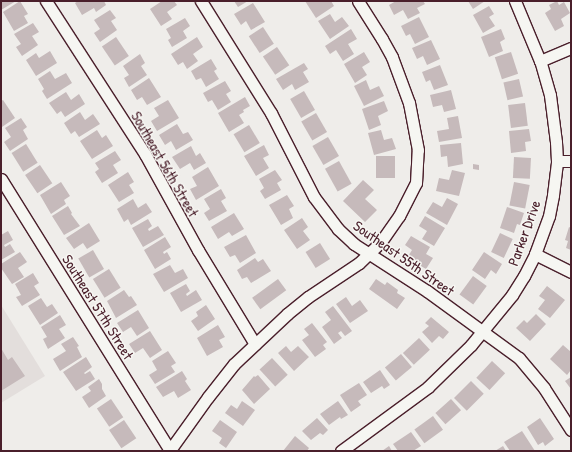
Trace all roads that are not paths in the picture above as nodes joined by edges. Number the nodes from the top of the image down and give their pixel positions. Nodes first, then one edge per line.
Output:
1 (46, 1) edge
2 (202, 1) edge
3 (358, 1) edge
4 (515, 1) edge
5 (571, 48) edge
6 (540, 62) junction
7 (557, 161) junction
8 (571, 161) edge
9 (1, 179) edge
10 (370, 254) junction
11 (535, 254) junction
12 (571, 272) edge
13 (483, 331) junction
14 (255, 344) junction
15 (571, 430) edge
16 (170, 451) edge
17 (341, 451) edge

1 - 14 street, Southeast 56th Street
2 - 10 street, Southeast 55th Street
3 - 10 street
4 - 6 street, Parker Drive
5 - 6 street
6 - 7 street, Parker Drive
7 - 8 street
7 - 11 street, Parker Drive
9 - 16 street, Southeast 57th Street
10 - 13 street, Southeast 55th Street
10 - 14 street
11 - 12 street
11 - 13 street, Parker Drive
13 - 15 street, Southeast 55th Street
13 - 17 street, Parker Drive
14 - 16 street

